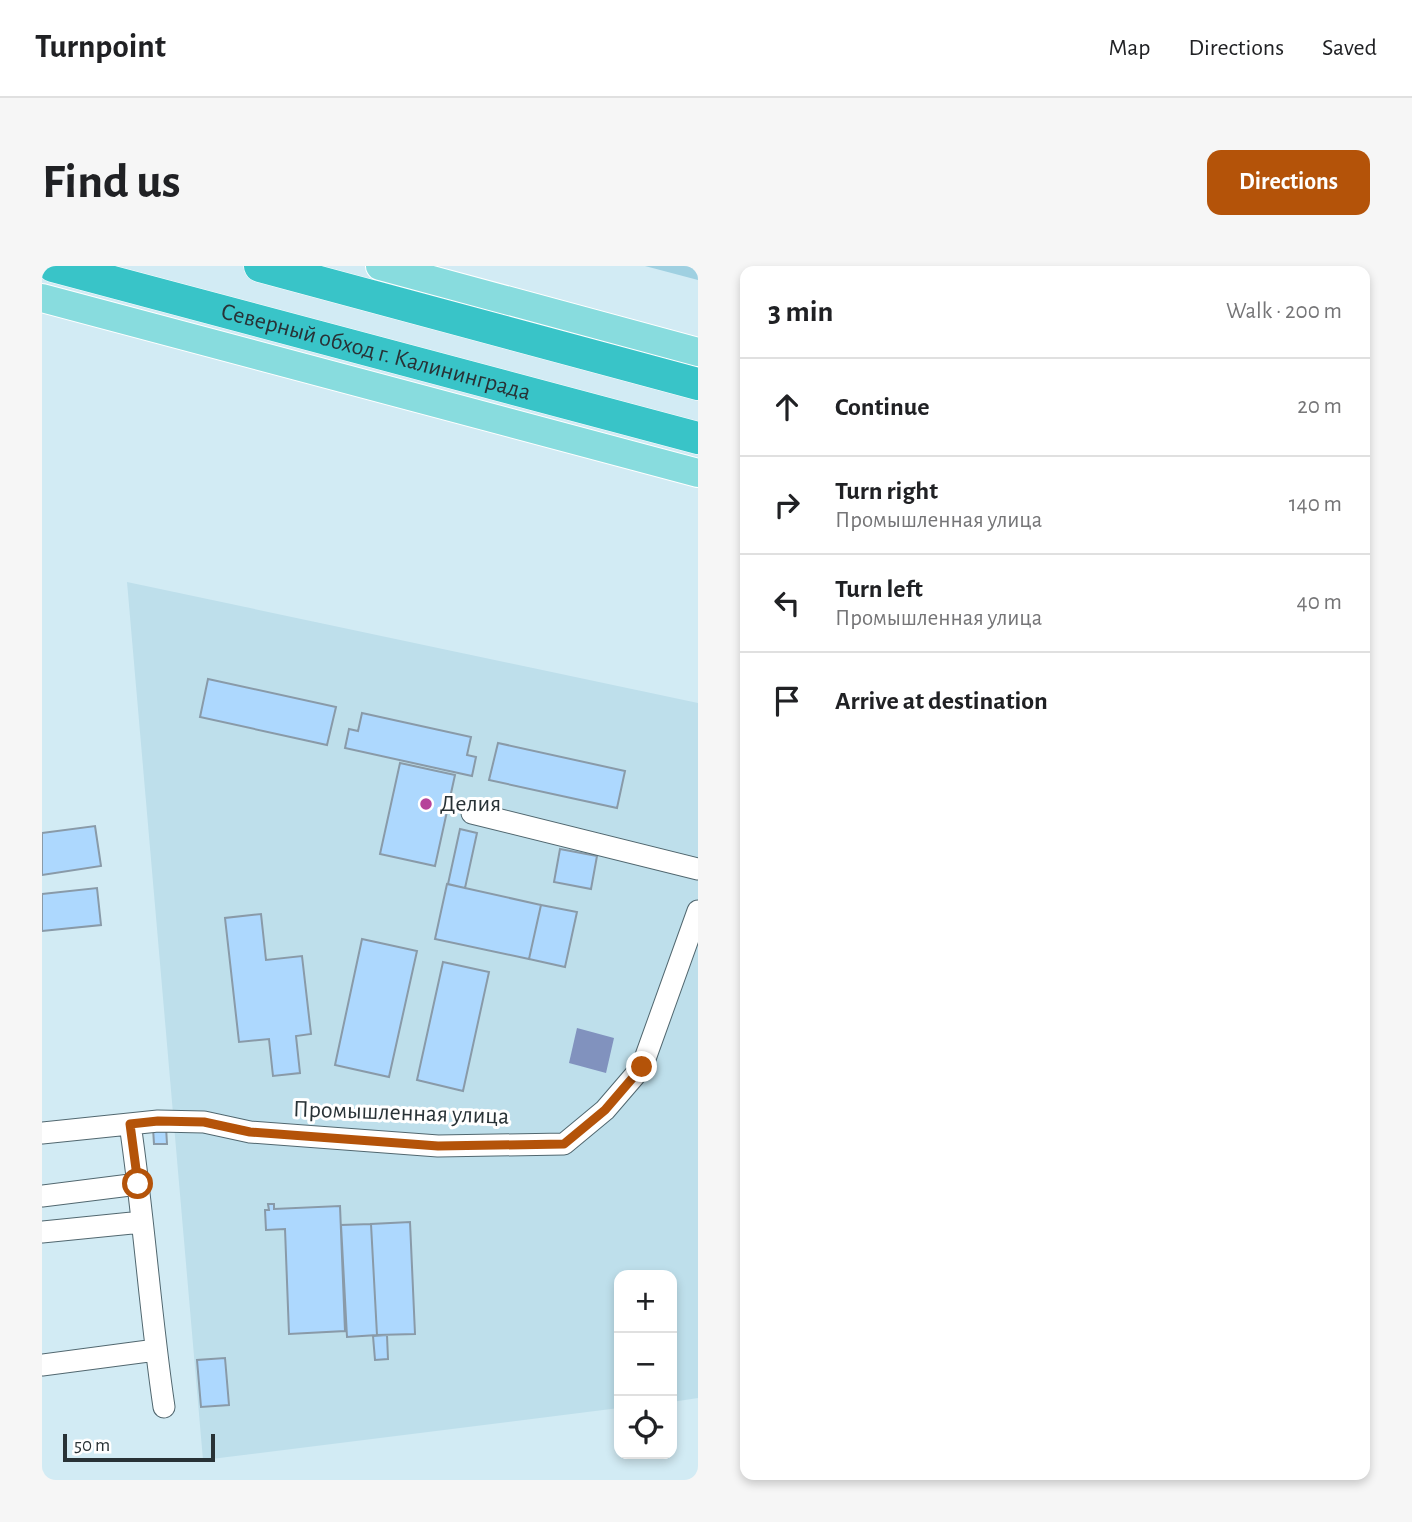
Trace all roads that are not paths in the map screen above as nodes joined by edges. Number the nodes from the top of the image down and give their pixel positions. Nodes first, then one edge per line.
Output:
1 (53, 266) edge
2 (260, 266) edge
3 (380, 266) edge
4 (42, 298) edge
5 (698, 352) edge
6 (698, 384) edge
7 (698, 438) edge
8 (698, 473) edge
9 (472, 813) dead end
10 (698, 869) edge
11 (698, 911) edge
12 (130, 1124) junction
13 (42, 1133) edge
14 (138, 1184) junction
15 (42, 1196) edge
16 (142, 1222) junction
17 (42, 1232) edge
18 (156, 1350) junction
19 (42, 1364) edge
20 (164, 1407) dead end

1 - 7 highway, Северный обход г. Калининграда
2 - 6 highway
3 - 5 main road
4 - 8 main road
9 - 10 street
11 - 12 street, Промышленная улица
12 - 13 street, Промышленная улица
12 - 14 street
14 - 15 street
14 - 16 street
16 - 17 street
16 - 18 street
18 - 19 street
18 - 20 street

